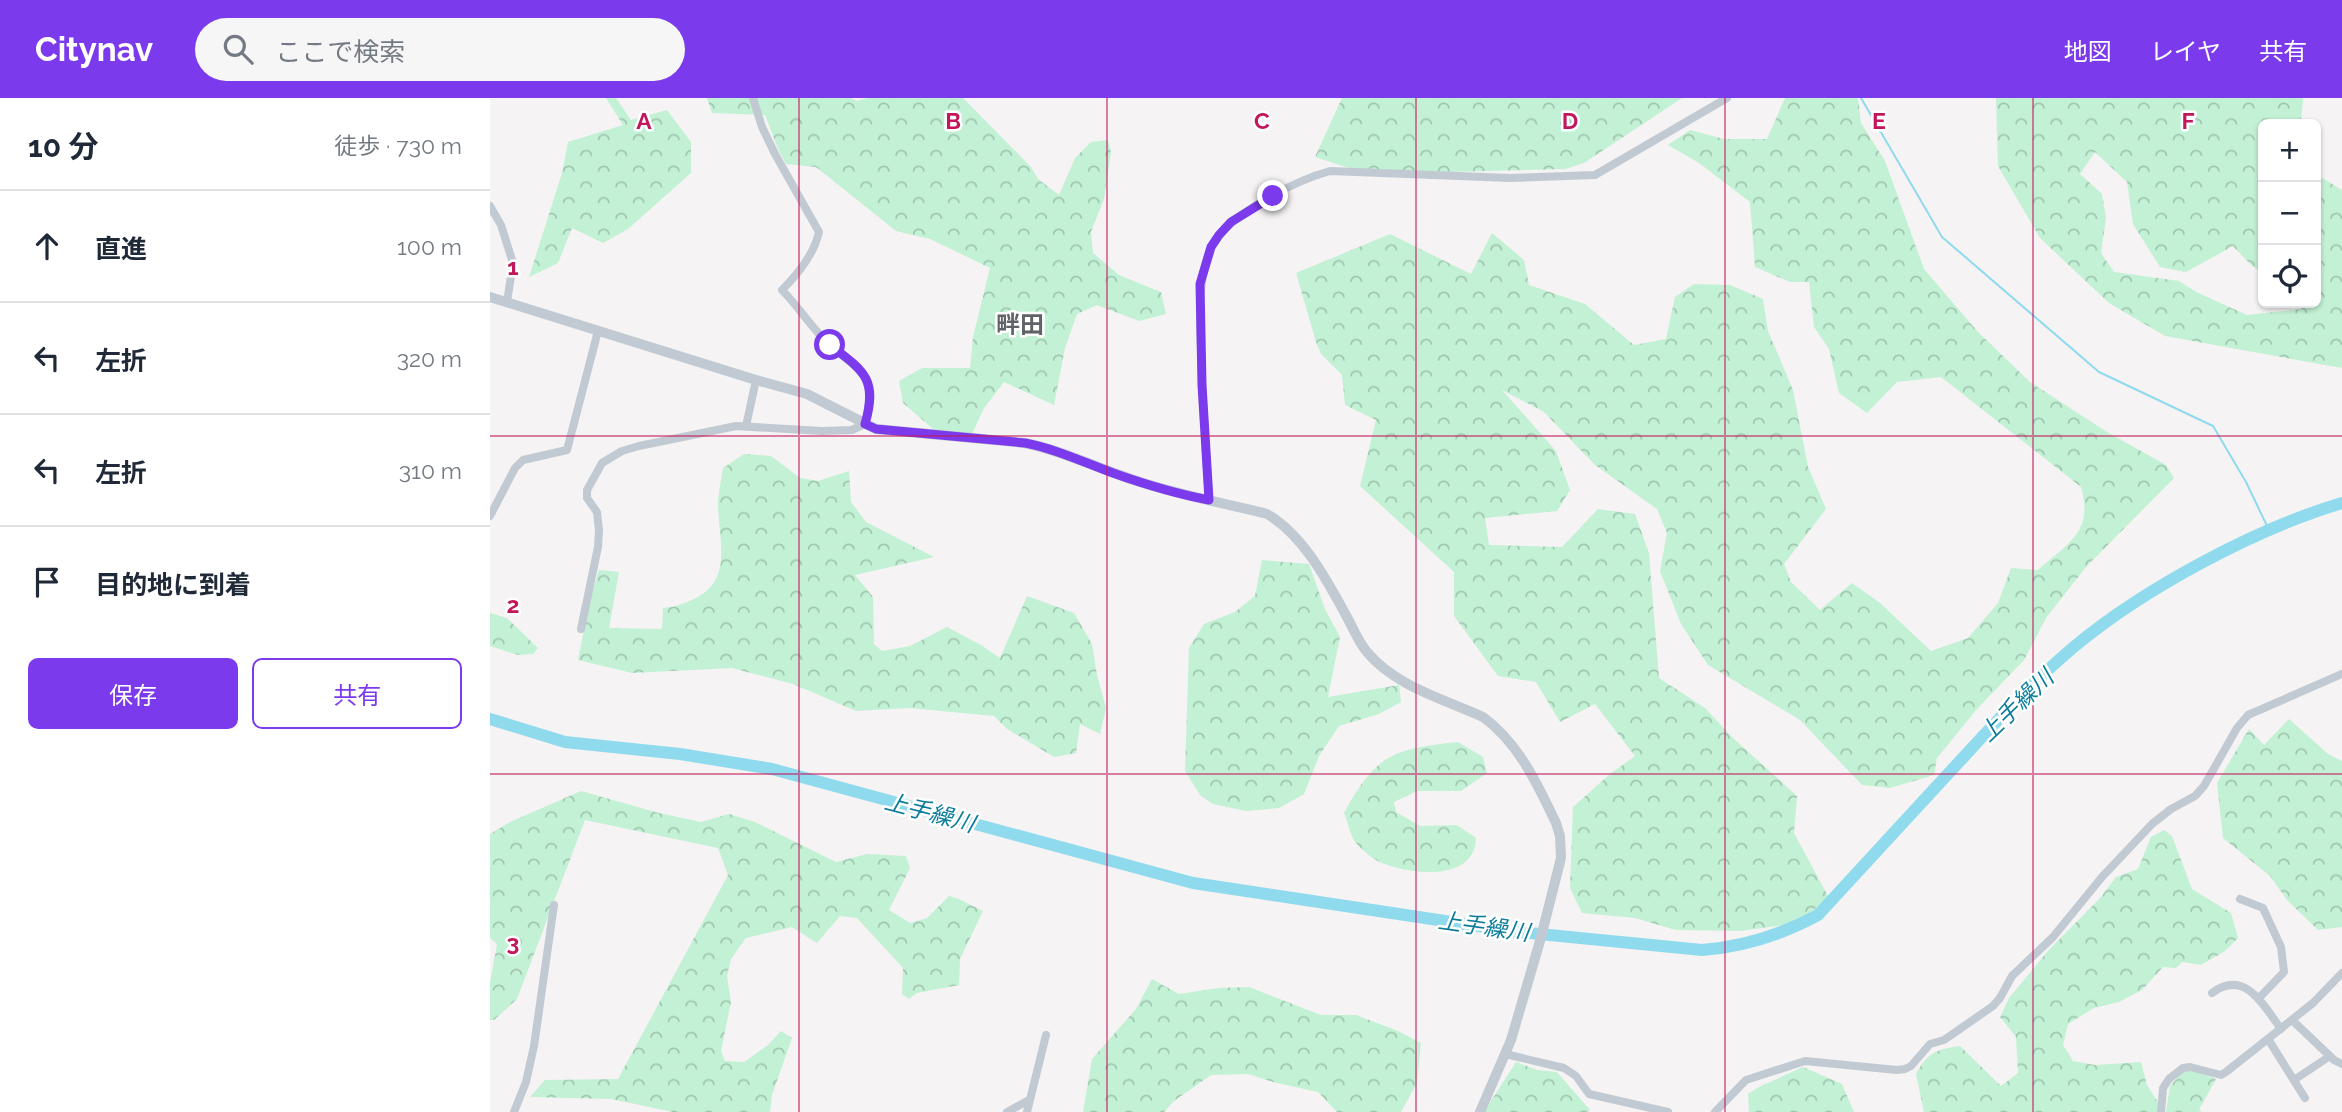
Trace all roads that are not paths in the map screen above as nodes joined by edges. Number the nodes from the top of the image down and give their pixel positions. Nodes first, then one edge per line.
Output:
1 (752, 98) edge
2 (1727, 98) edge
3 (490, 206) edge
4 (490, 297) edge
5 (507, 302) junction
6 (598, 331) junction
7 (756, 380) junction
8 (865, 424) junction
9 (746, 426) junction
10 (1209, 500) junction
11 (490, 516) edge
12 (581, 629) dead end
13 (2342, 674) edge
14 (2240, 899) dead end
15 (554, 905) dead end
16 (2342, 973) edge
17 (2212, 993) dead end
18 (2259, 998) junction
19 (2292, 1020) junction
20 (2281, 1029) junction
21 (1046, 1035) dead end
22 (2268, 1039) junction
23 (1505, 1054) junction
24 (2330, 1056) junction
25 (2342, 1063) edge
26 (2294, 1080) junction
27 (2305, 1098) dead end
28 (1030, 1100) junction
29 (514, 1112) edge
30 (1007, 1112) edge
31 (1027, 1112) edge
32 (1480, 1112) edge
33 (1668, 1112) edge
34 (1715, 1112) edge
35 (2161, 1112) edge

1 - 8 street
2 - 10 street
3 - 5 street
4 - 5 street
5 - 6 street
6 - 7 street
6 - 11 street
7 - 8 street
7 - 9 street
8 - 9 street
8 - 10 street
9 - 12 street
10 - 23 street
13 - 34 street
14 - 18 street
15 - 29 street
16 - 19 street
17 - 18 street
18 - 20 street
19 - 20 street
19 - 24 street
20 - 22 street
21 - 28 street
22 - 26 street
22 - 35 street
23 - 32 street
23 - 33 street
24 - 25 street
24 - 26 street
26 - 27 street
28 - 30 street
28 - 31 street

